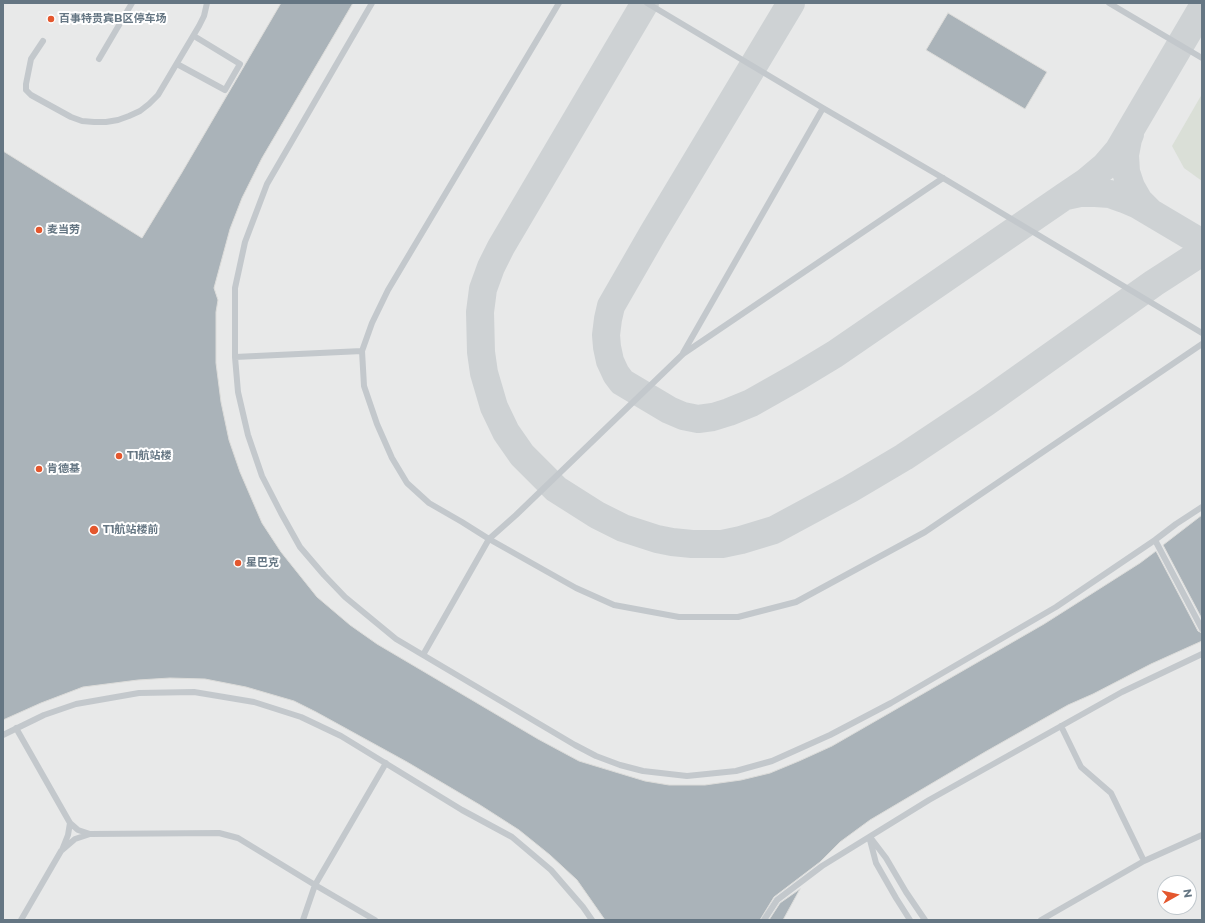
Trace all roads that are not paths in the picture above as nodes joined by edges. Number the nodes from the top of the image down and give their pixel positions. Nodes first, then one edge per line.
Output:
1 (132, 3) edge
2 (207, 3) edge
3 (372, 3) edge
4 (559, 3) edge
5 (647, 3) edge
6 (1109, 3) edge
7 (194, 36) junction
8 (43, 41) dead end
9 (1202, 58) edge
10 (99, 59) dead end
11 (177, 64) junction
12 (823, 108) junction
13 (943, 178) junction
14 (1202, 333) edge
15 (1202, 344) edge
16 (362, 351) junction
17 (683, 354) junction
18 (235, 357) junction
19 (1202, 506) edge
20 (489, 539) junction
21 (1155, 540) junction
22 (1202, 629) edge
23 (1202, 654) edge
24 (423, 655) junction
25 (1061, 726) junction
26 (16, 728) junction
27 (3, 735) edge
28 (386, 763) junction
29 (70, 823) junction
30 (90, 834) junction
31 (1202, 835) edge
32 (870, 837) junction
33 (61, 851) junction
34 (1144, 861) junction
35 (315, 885) junction
36 (21, 920) edge
37 (302, 920) edge
38 (375, 920) edge
39 (592, 920) edge
40 (764, 920) edge
41 (910, 920) edge
42 (925, 920) edge
43 (1041, 920) edge

1 - 10 lane
2 - 7 lane
3 - 18 lane
4 - 16 lane
5 - 12 lane
6 - 9 lane
7 - 11 lane
7 - 11 lane
8 - 11 lane
12 - 13 lane
12 - 17 lane
13 - 14 lane
13 - 17 lane
15 - 20 lane
16 - 18 lane
16 - 20 lane
17 - 20 lane
18 - 24 lane
19 - 21 lane
20 - 24 lane
21 - 22 lane
21 - 24 lane
23 - 25 lane
25 - 32 lane
25 - 34 lane
26 - 27 lane
26 - 28 lane
26 - 29 lane
28 - 35 lane
28 - 39 lane
29 - 30 lane
29 - 33 lane
30 - 33 lane
30 - 35 lane
31 - 34 lane
32 - 40 lane
32 - 41 lane
32 - 42 lane
33 - 36 lane
34 - 43 lane
35 - 37 lane
35 - 38 lane

